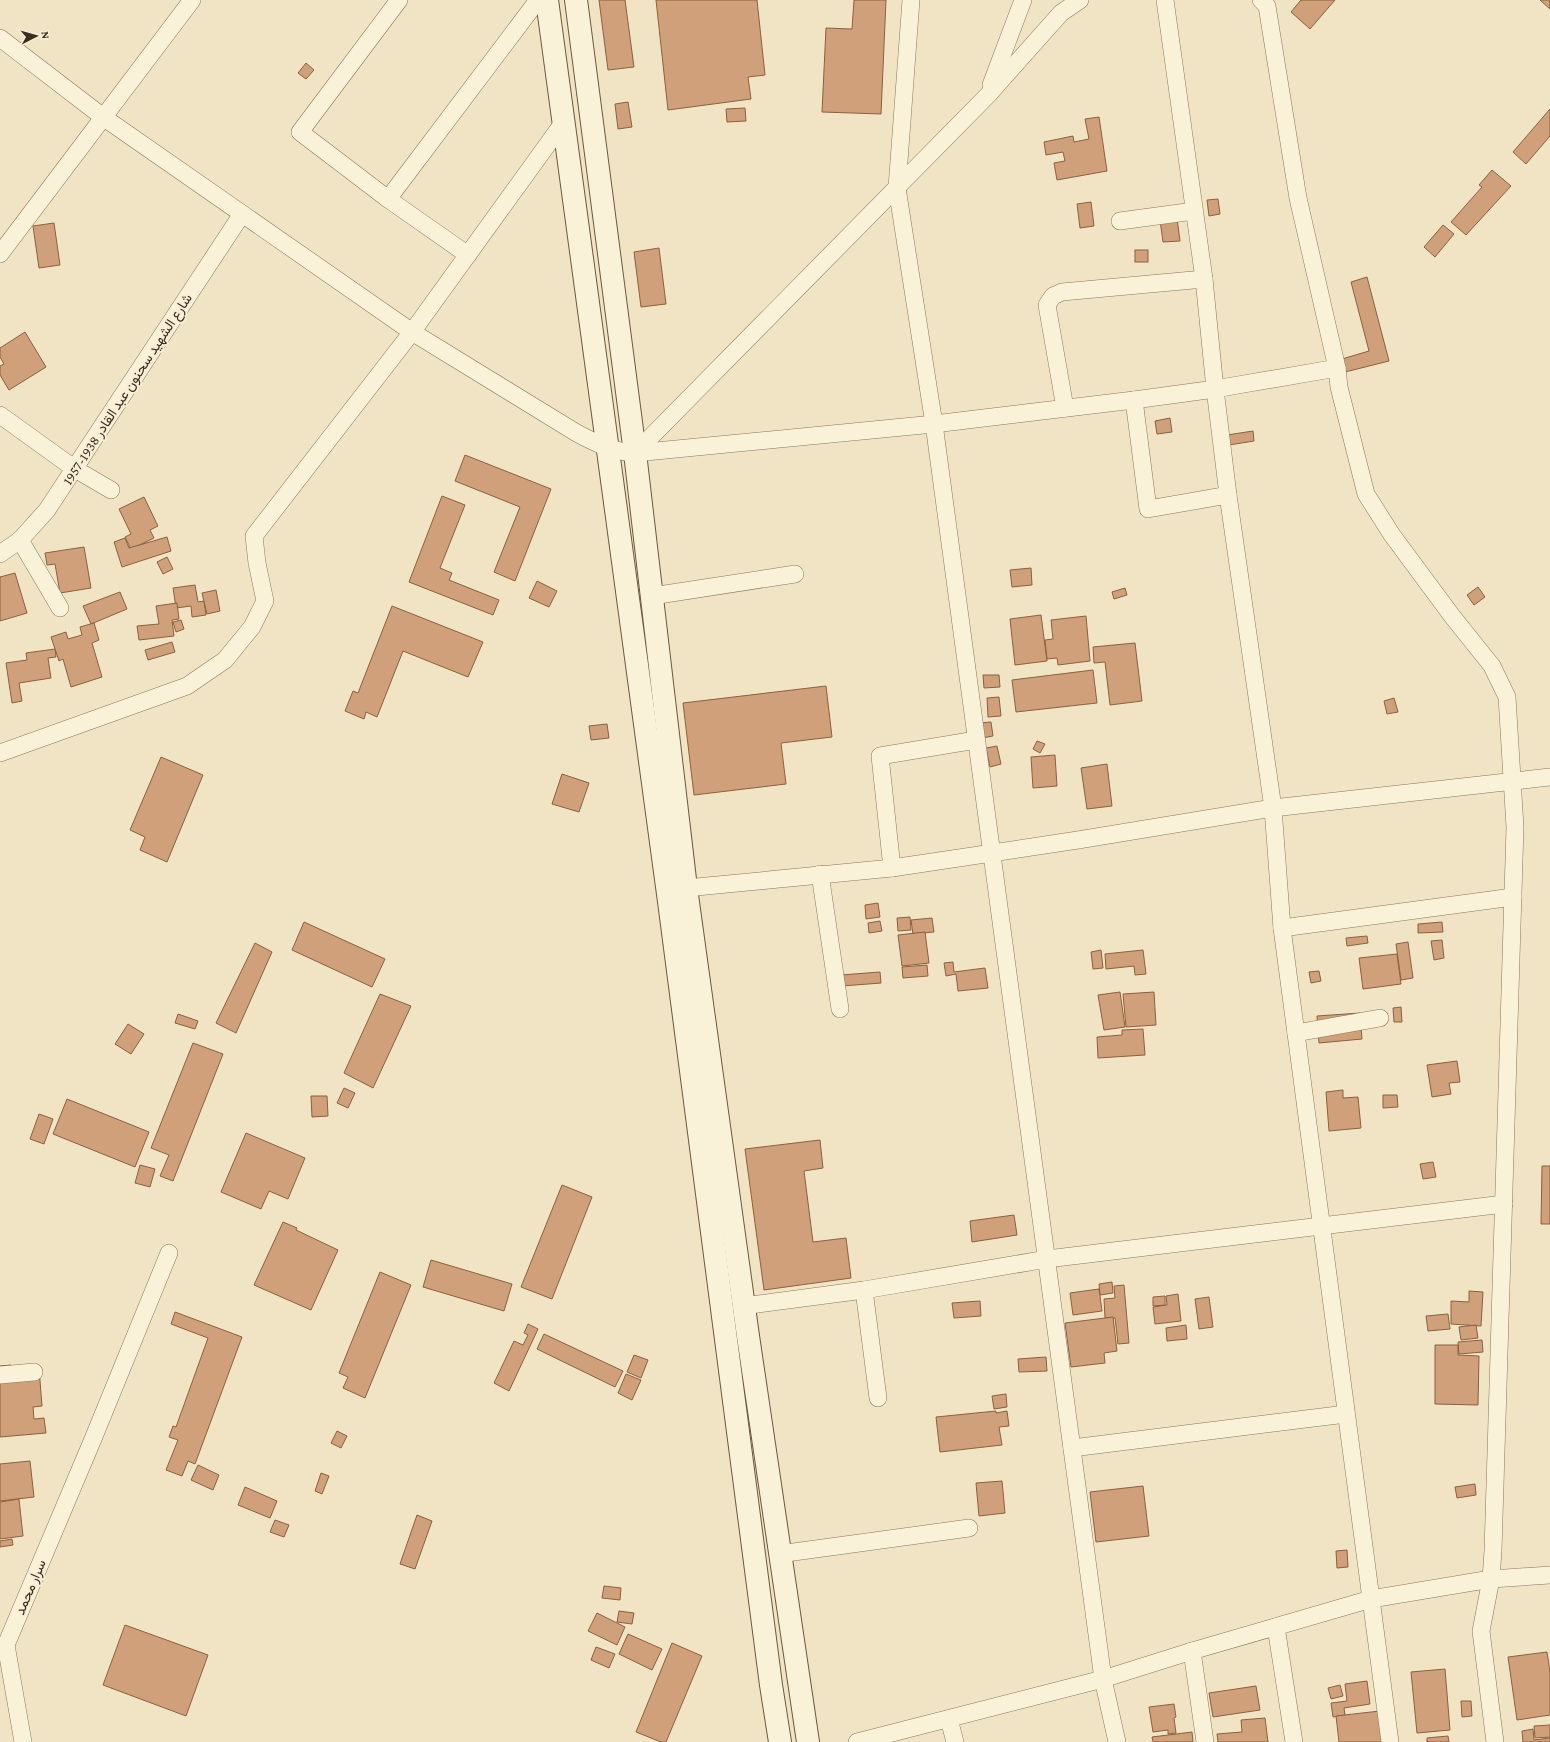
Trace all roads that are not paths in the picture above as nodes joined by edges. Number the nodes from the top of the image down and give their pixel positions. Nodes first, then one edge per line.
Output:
1 (399, 0) edge
2 (538, 0) edge
3 (547, 0) edge
4 (576, 0) edge
5 (912, 0) edge
6 (1023, 0) edge
7 (1080, 0) edge
8 (1165, 0) edge
9 (1261, 0) edge
10 (186, 2) edge
11 (0, 38) edge
12 (988, 95) junction
13 (103, 118) junction
14 (563, 123) junction
15 (897, 188) junction
16 (388, 199) junction
17 (1194, 212) junction
18 (242, 214) junction
19 (1120, 221) dead end
20 (3, 243) edge
21 (468, 255) junction
22 (1204, 279) junction
23 (412, 332) junction
24 (1337, 368) junction
25 (1215, 389) junction
26 (1134, 400) junction
27 (1065, 408) junction
28 (0, 415) edge
29 (934, 424) junction
30 (607, 448) junction
31 (636, 453) junction
32 (74, 469) junction
33 (111, 490) dead end
34 (1228, 495) junction
35 (20, 540) junction
36 (0, 554) edge
37 (795, 574) dead end
38 (652, 596) junction
39 (60, 608) dead end
40 (976, 740) junction
41 (0, 753) edge
42 (1550, 777) edge
43 (1512, 781) junction
44 (1273, 808) junction
45 (991, 853) junction
46 (892, 868) junction
47 (820, 874) junction
48 (677, 891) junction
49 (1513, 897) junction
50 (1282, 928) junction
51 (840, 1010) dead end
52 (1380, 1018) dead end
53 (1296, 1033) junction
54 (1504, 1204) junction
55 (1321, 1226) junction
56 (168, 1253) dead end
57 (1047, 1259) junction
58 (864, 1290) junction
59 (744, 1306) junction
60 (34, 1372) dead end
61 (0, 1375) edge
62 (878, 1398) dead end
63 (1346, 1414) junction
64 (1072, 1448) junction
65 (969, 1528) dead end
66 (779, 1554) junction
67 (1550, 1575) edge
68 (1491, 1579) junction
69 (1371, 1599) junction
70 (1276, 1627) junction
71 (3, 1645) edge
72 (1192, 1651) junction
73 (1103, 1679) junction
74 (949, 1718) junction
75 (23, 1742) edge
76 (780, 1742) edge
77 (808, 1742) edge
78 (857, 1742) edge
79 (954, 1742) edge
80 (1117, 1742) edge
81 (1205, 1742) edge
82 (1294, 1742) edge
83 (1390, 1742) edge
84 (1495, 1742) edge

1 - 16 street
2 - 16 street
3 - 14 street
4 - 31 street
5 - 15 street
6 - 12 street
7 - 12 street
8 - 17 street
9 - 24 street
10 - 13 street
11 - 13 street
12 - 15 street
13 - 18 street
13 - 20 street
14 - 21 street
14 - 30 street
15 - 29 street
15 - 31 street
16 - 21 street
17 - 19 street
17 - 22 street
18 - 23 street
18 - 32 street, شارع الشهيد سحنون عبد القادر 1938-1957
21 - 23 street
22 - 25 street
22 - 27 street
23 - 30 street
23 - 41 street
24 - 25 street
24 - 43 street
25 - 26 street
25 - 34 street
26 - 27 street
26 - 34 street
27 - 29 street
28 - 32 street
29 - 31 street
29 - 40 street
30 - 31 street
30 - 48 street
31 - 38 street
32 - 33 street
32 - 35 street, شارع الشهيد سحنون عبد القادر 1938-1957
34 - 44 street
35 - 36 street, شارع الشهيد سحنون عبد القادر 1938-1957
35 - 39 street
37 - 38 street
38 - 48 street
40 - 45 street
40 - 46 street
42 - 43 street
43 - 44 street
43 - 49 street
44 - 45 street
44 - 50 street
45 - 46 street
45 - 57 street
46 - 47 street
47 - 48 street
47 - 51 street
48 - 59 street
48 - 76 street
49 - 50 street
49 - 54 street
50 - 53 street
52 - 53 street
53 - 55 street
54 - 55 street
54 - 68 street
55 - 57 street
55 - 63 street
56 - 71 street, سرار محمد
57 - 58 street
57 - 64 street
58 - 59 street
58 - 62 street
59 - 66 street
60 - 61 street
63 - 64 street
63 - 69 street
64 - 73 street
65 - 66 street
66 - 77 street
67 - 68 street
68 - 69 street
68 - 84 street
69 - 70 street
69 - 83 street
70 - 72 street
70 - 82 street
71 - 75 street, سرار محمد
72 - 73 street
72 - 81 street
73 - 74 street
73 - 80 street
74 - 78 street
74 - 79 street

